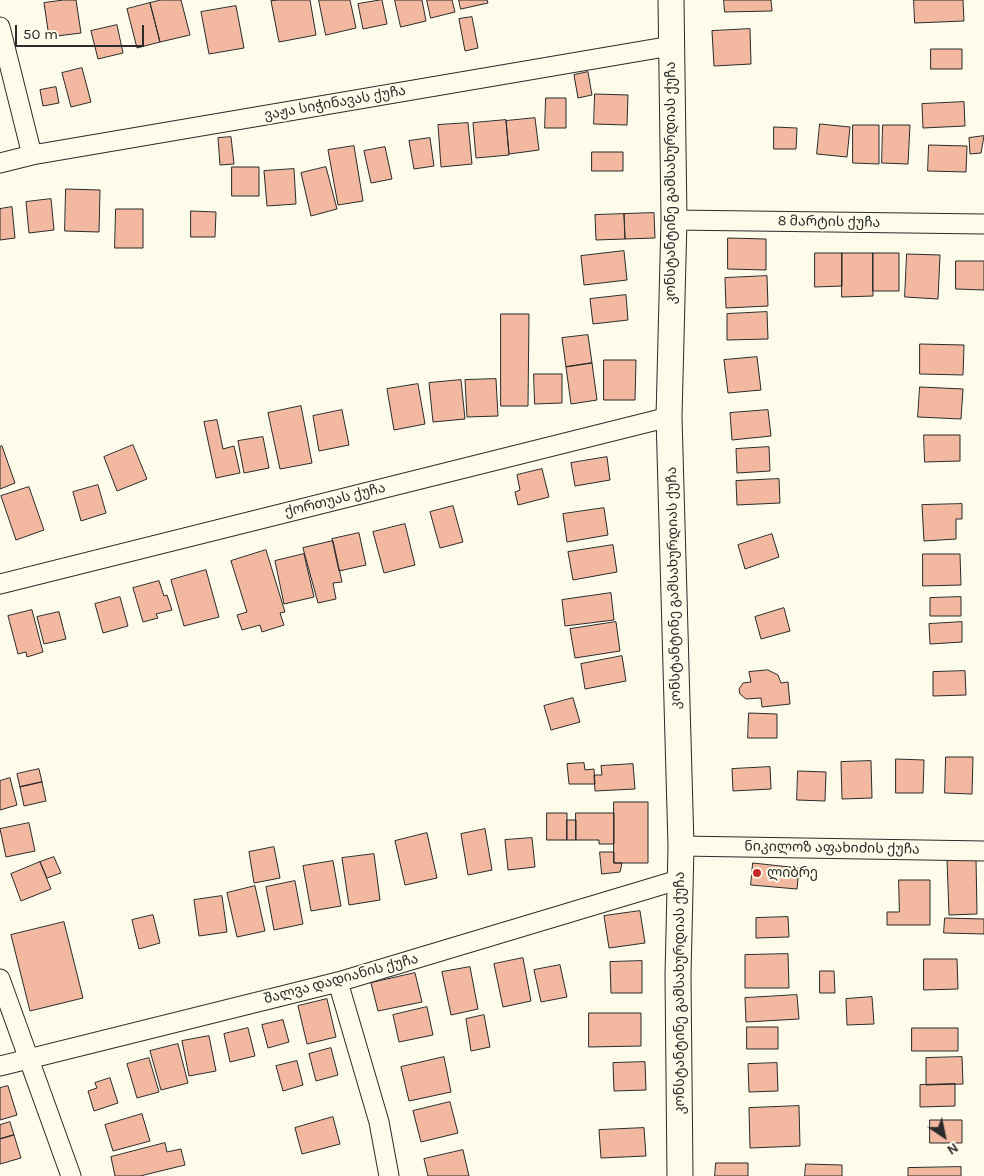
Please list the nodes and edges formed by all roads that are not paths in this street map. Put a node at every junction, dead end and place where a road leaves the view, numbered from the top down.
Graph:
1 (671, 0) edge
2 (0, 27) edge
3 (671, 46) junction
4 (32, 155) junction
5 (0, 163) edge
6 (674, 220) junction
7 (984, 224) edge
8 (669, 417) junction
9 (0, 584) edge
10 (680, 846) junction
11 (984, 851) edge
12 (678, 880) junction
13 (0, 979) edge
14 (338, 982) junction
15 (27, 1058) junction
16 (0, 1066) edge
17 (71, 1176) edge
18 (389, 1176) edge
19 (680, 1176) edge

1 - 3 main road, კონსტანტინე გამსახურდიას ქუჩა
2 - 4 street
3 - 4 street, ვაჟა სიჭინავას ქუჩა
3 - 6 main road, კონსტანტინე გამსახურდიას ქუჩა
4 - 5 street, ვაჟა სიჭინავას ქუჩა
6 - 7 street, 8 მარტის ქუჩა
6 - 8 main road, კონსტანტინე გამსახურდიას ქუჩა
8 - 9 street, ქორთუას ქუჩა
8 - 10 main road, კონსტანტინე გამსახურდიას ქუჩა
10 - 11 street, ნიკილოზ აფახიძის ქუჩა
10 - 12 main road, კონსტანტინე გამსახურდიას ქუჩა
12 - 14 street, შალვა დადიანის ქუჩა
12 - 19 main road, კონსტანტინე გამსახურდიას ქუჩა
13 - 15 street
14 - 15 street, შალვა დადიანის ქუჩა
14 - 18 street
15 - 16 street, შალვა დადიანის ქუჩა
15 - 17 street

